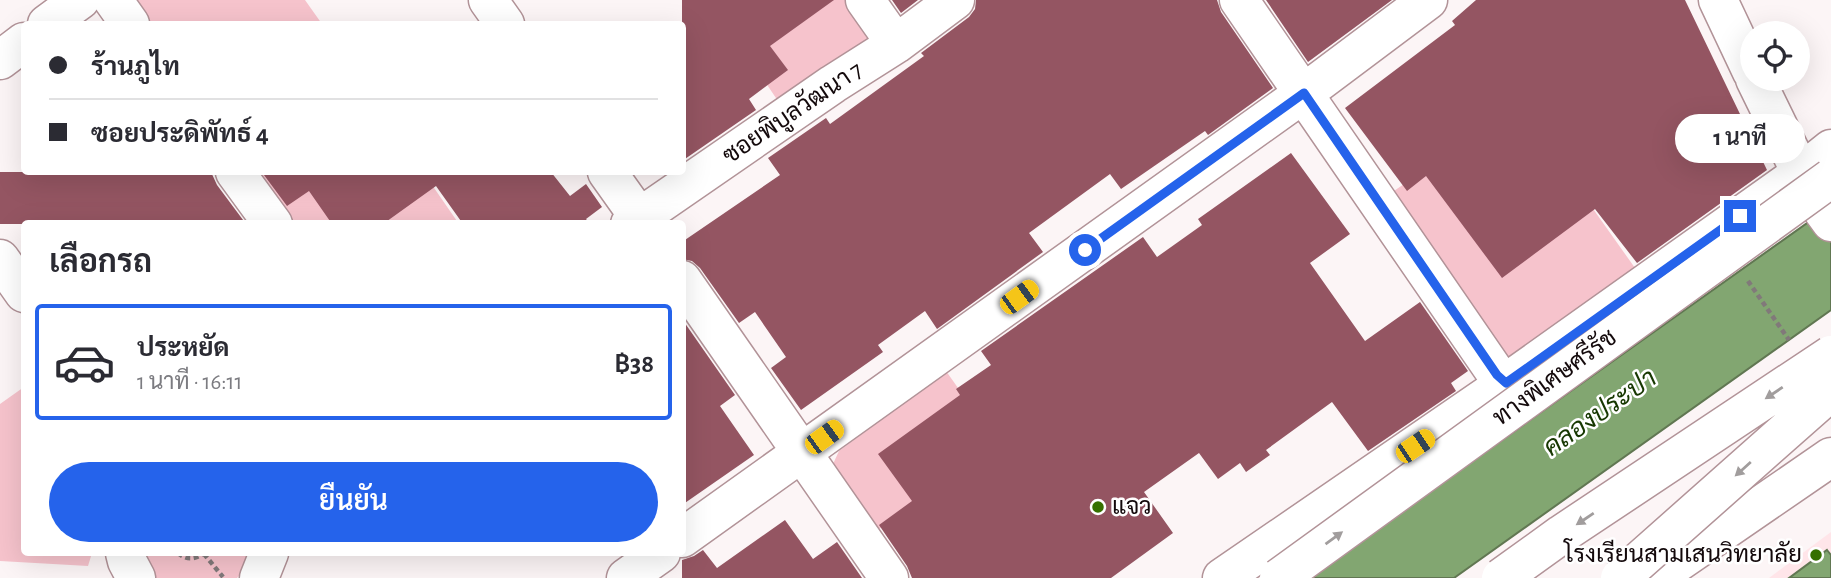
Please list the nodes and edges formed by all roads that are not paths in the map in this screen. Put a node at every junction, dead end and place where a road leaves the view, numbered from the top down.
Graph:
1 (80, 0) edge
2 (113, 0) edge
3 (488, 0) edge
4 (865, 0) edge
5 (955, 0) edge
6 (1239, 0) edge
7 (1428, 0) edge
8 (1718, 0) edge
9 (51, 21) edge
10 (128, 21) edge
11 (503, 21) edge
12 (21, 44) edge
13 (896, 44) junction
14 (1740, 47) edge
15 (0, 60) edge
16 (1762, 91) edge
17 (1304, 93) junction
18 (1831, 149) edge
19 (237, 175) edge
20 (609, 175) edge
21 (1821, 196) edge
22 (270, 220) edge
23 (637, 220) edge
24 (641, 220) edge
25 (0, 259) edge
26 (686, 286) edge
27 (21, 289) edge
28 (1831, 355) edge
29 (1506, 383) junction
30 (1831, 391) edge
31 (803, 452) junction
32 (1831, 457) edge
33 (686, 535) edge
34 (126, 556) edge
35 (268, 556) edge
36 (657, 556) edge
37 (136, 578) edge
38 (259, 578) edge
39 (626, 578) edge
40 (889, 578) edge
41 (1222, 578) edge
42 (1279, 578) edge
43 (1501, 578) edge
44 (1620, 578) edge
45 (1655, 578) edge

1 - 9 main road
2 - 10 main road
3 - 11 main road
4 - 13 main road
5 - 13 main road, ซอยพิบูลวัฒนา 7
6 - 17 main road
7 - 17 main road
8 - 14 main road
12 - 15 main road
13 - 24 main road, ซอยพิบูลวัฒนา 7
16 - 21 main road
17 - 29 main road
17 - 31 main road
18 - 21 main road
19 - 22 main road
20 - 23 main road
21 - 29 main road
42 -> 21 main road, ทางพิเศษศรีรัช, bridge
25 - 27 main road
26 - 31 main road
28 -> 43 main road, bridge
29 - 41 main road
30 -> 44 main road, bridge
31 - 33 main road
31 - 40 main road
32 - 45 main road
34 - 37 main road
35 - 38 main road
36 - 39 main road

